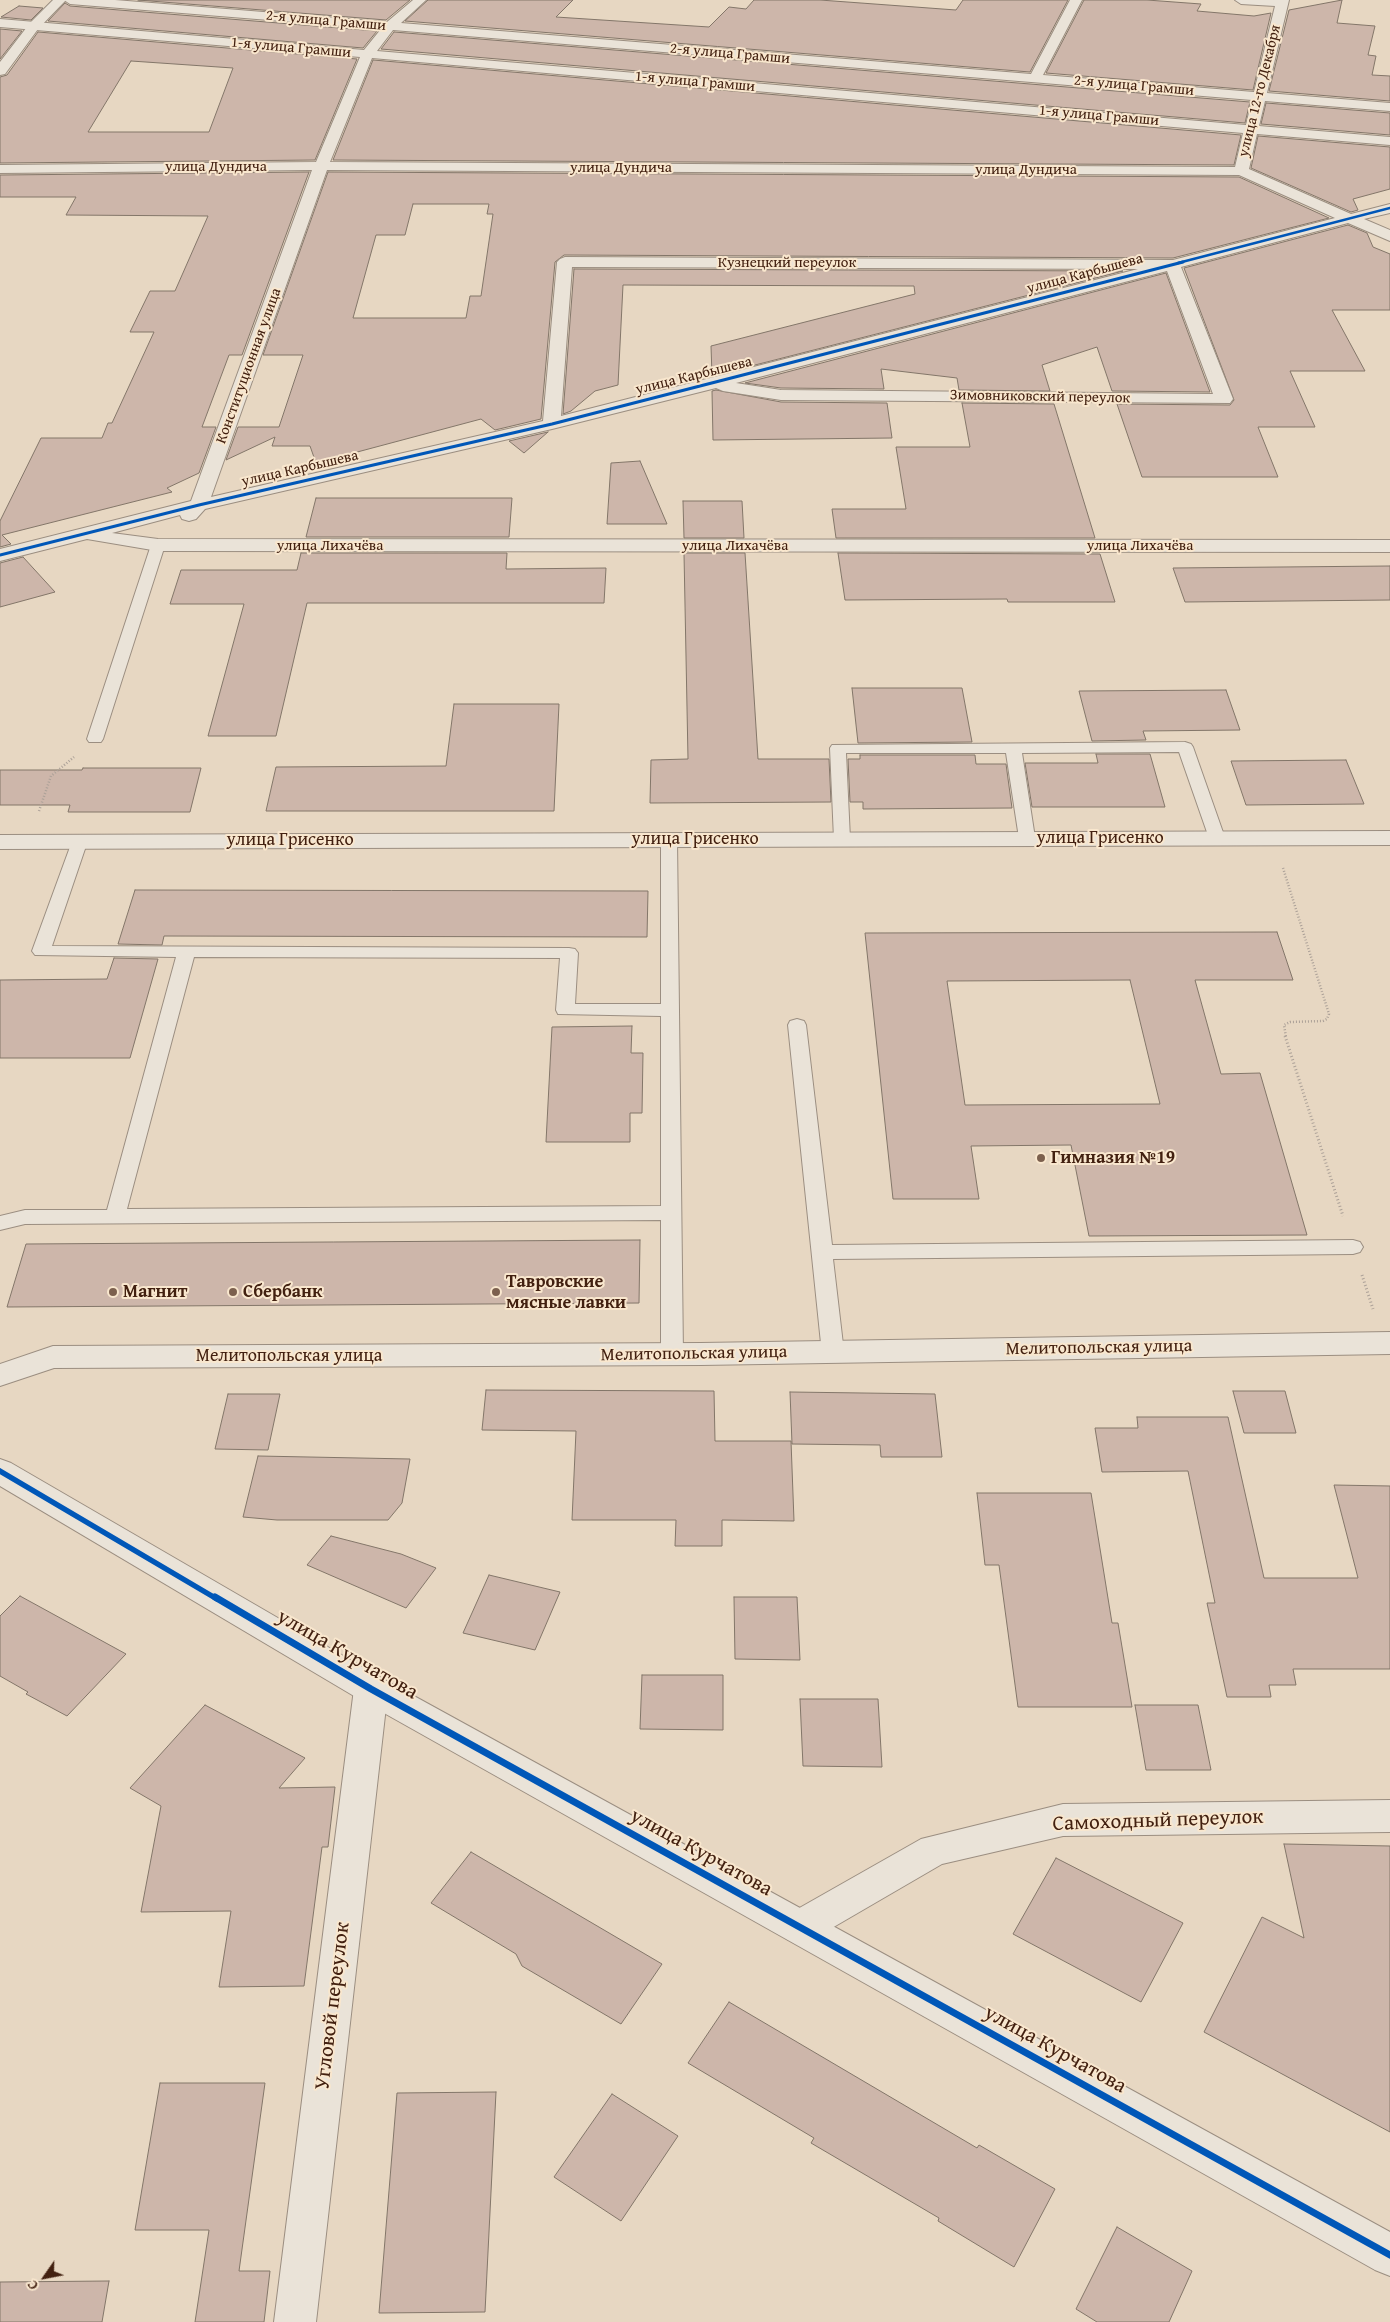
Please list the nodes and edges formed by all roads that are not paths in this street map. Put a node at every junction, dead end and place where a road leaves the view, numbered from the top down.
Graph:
1 (60, 0) edge
2 (70, 0) edge
3 (420, 0) edge
4 (1076, 0) edge
5 (1241, 0) edge
6 (1282, 2) edge
7 (0, 24) edge
8 (34, 26) junction
9 (390, 26) junction
10 (367, 55) junction
11 (0, 70) edge
12 (1035, 78) junction
13 (1259, 97) junction
14 (1390, 107) edge
15 (1251, 129) junction
16 (1390, 141) edge
17 (321, 166) junction
18 (0, 169) edge
19 (1241, 171) junction
20 (1390, 208) edge
21 (1350, 218) junction
22 (1390, 236) edge
23 (1172, 264) junction
24 (712, 384) junction
25 (552, 424) junction
26 (199, 505) junction
27 (170, 534) junction
28 (81, 535) junction
29 (1390, 546) edge
30 (0, 555) edge
31 (95, 739) road end
32 (1013, 748) junction
33 (1027, 838) junction
34 (1217, 838) junction
35 (1390, 838) edge
36 (669, 839) junction
37 (842, 839) junction
38 (80, 840) junction
39 (0, 842) edge
40 (186, 952) junction
41 (670, 1010) junction
42 (797, 1026) dead end
43 (672, 1214) junction
44 (115, 1217) junction
45 (0, 1223) edge
46 (1353, 1248) road end
47 (822, 1252) junction
48 (1387, 1343) edge
49 (833, 1353) junction
50 (672, 1355) junction
51 (0, 1375) edge
52 (0, 1471) edge
53 (371, 1689) junction
54 (1390, 1816) edge
55 (800, 1927) junction
56 (1390, 2255) edge
57 (295, 2322) edge

1 - 8 street
2 - 9 street, 2-я улица Грамши
3 - 9 street, Конституционная улица
4 - 12 street
5 - 6 street
6 - 13 street, улица 12-го Декабря
7 - 8 street, 1-я улица Грамши
8 - 10 street, 1-я улица Грамши
8 - 11 street
9 - 10 street, Конституционная улица
9 - 12 street, 2-я улица Грамши
10 - 15 street, 1-я улица Грамши
10 - 17 street, Конституционная улица
12 - 13 street, 2-я улица Грамши
13 - 14 street, 2-я улица Грамши
13 - 15 street, улица 12-го Декабря
15 - 16 street, 1-я улица Грамши
15 - 19 street, улица 12-го Декабря
17 - 18 street, улица Дундича
17 - 19 street, улица Дундича
17 - 26 street, Конституционная улица
19 - 21 street, улица 12-го Декабря
20 - 21 street, улица Карбышева
21 - 22 street, улица 12-го Декабря
21 - 23 street, улица Карбышева
23 - 24 street, улица Карбышева
23 - 24 street, Зимовниковский переулок
23 - 25 street, Кузнецкий переулок
24 - 25 street, улица Карбышева
25 - 26 street, улица Карбышева
26 - 27 street, Конституционная улица
26 - 28 street, улица Карбышева
27 - 28 street, улица Лихачёва
27 - 29 street, улица Лихачёва
27 - 31 lane, Конституционная улица
28 - 30 street, улица Карбышева
32 - 33 lane
32 - 34 lane
32 - 37 lane
33 - 34 street, улица Грисенко
33 - 37 street, улица Грисенко
34 - 35 street, улица Грисенко
36 - 37 street, улица Грисенко
36 - 38 street, улица Грисенко
36 - 41 lane
38 - 39 street, улица Грисенко
38 - 40 lane
40 - 41 lane
40 - 44 lane
41 - 43 lane
42 - 47 lane
43 - 44 lane
43 - 50 lane
44 - 45 lane
46 - 47 lane
47 - 49 lane
48 - 49 street, Мелитопольская улица
49 - 50 street, Мелитопольская улица
50 - 51 street, Мелитопольская улица
52 - 53 street, улица Курчатова
53 - 55 street, улица Курчатова
53 - 57 street, Угловой переулок
54 - 55 street, Самоходный переулок
55 - 56 street, улица Курчатова

